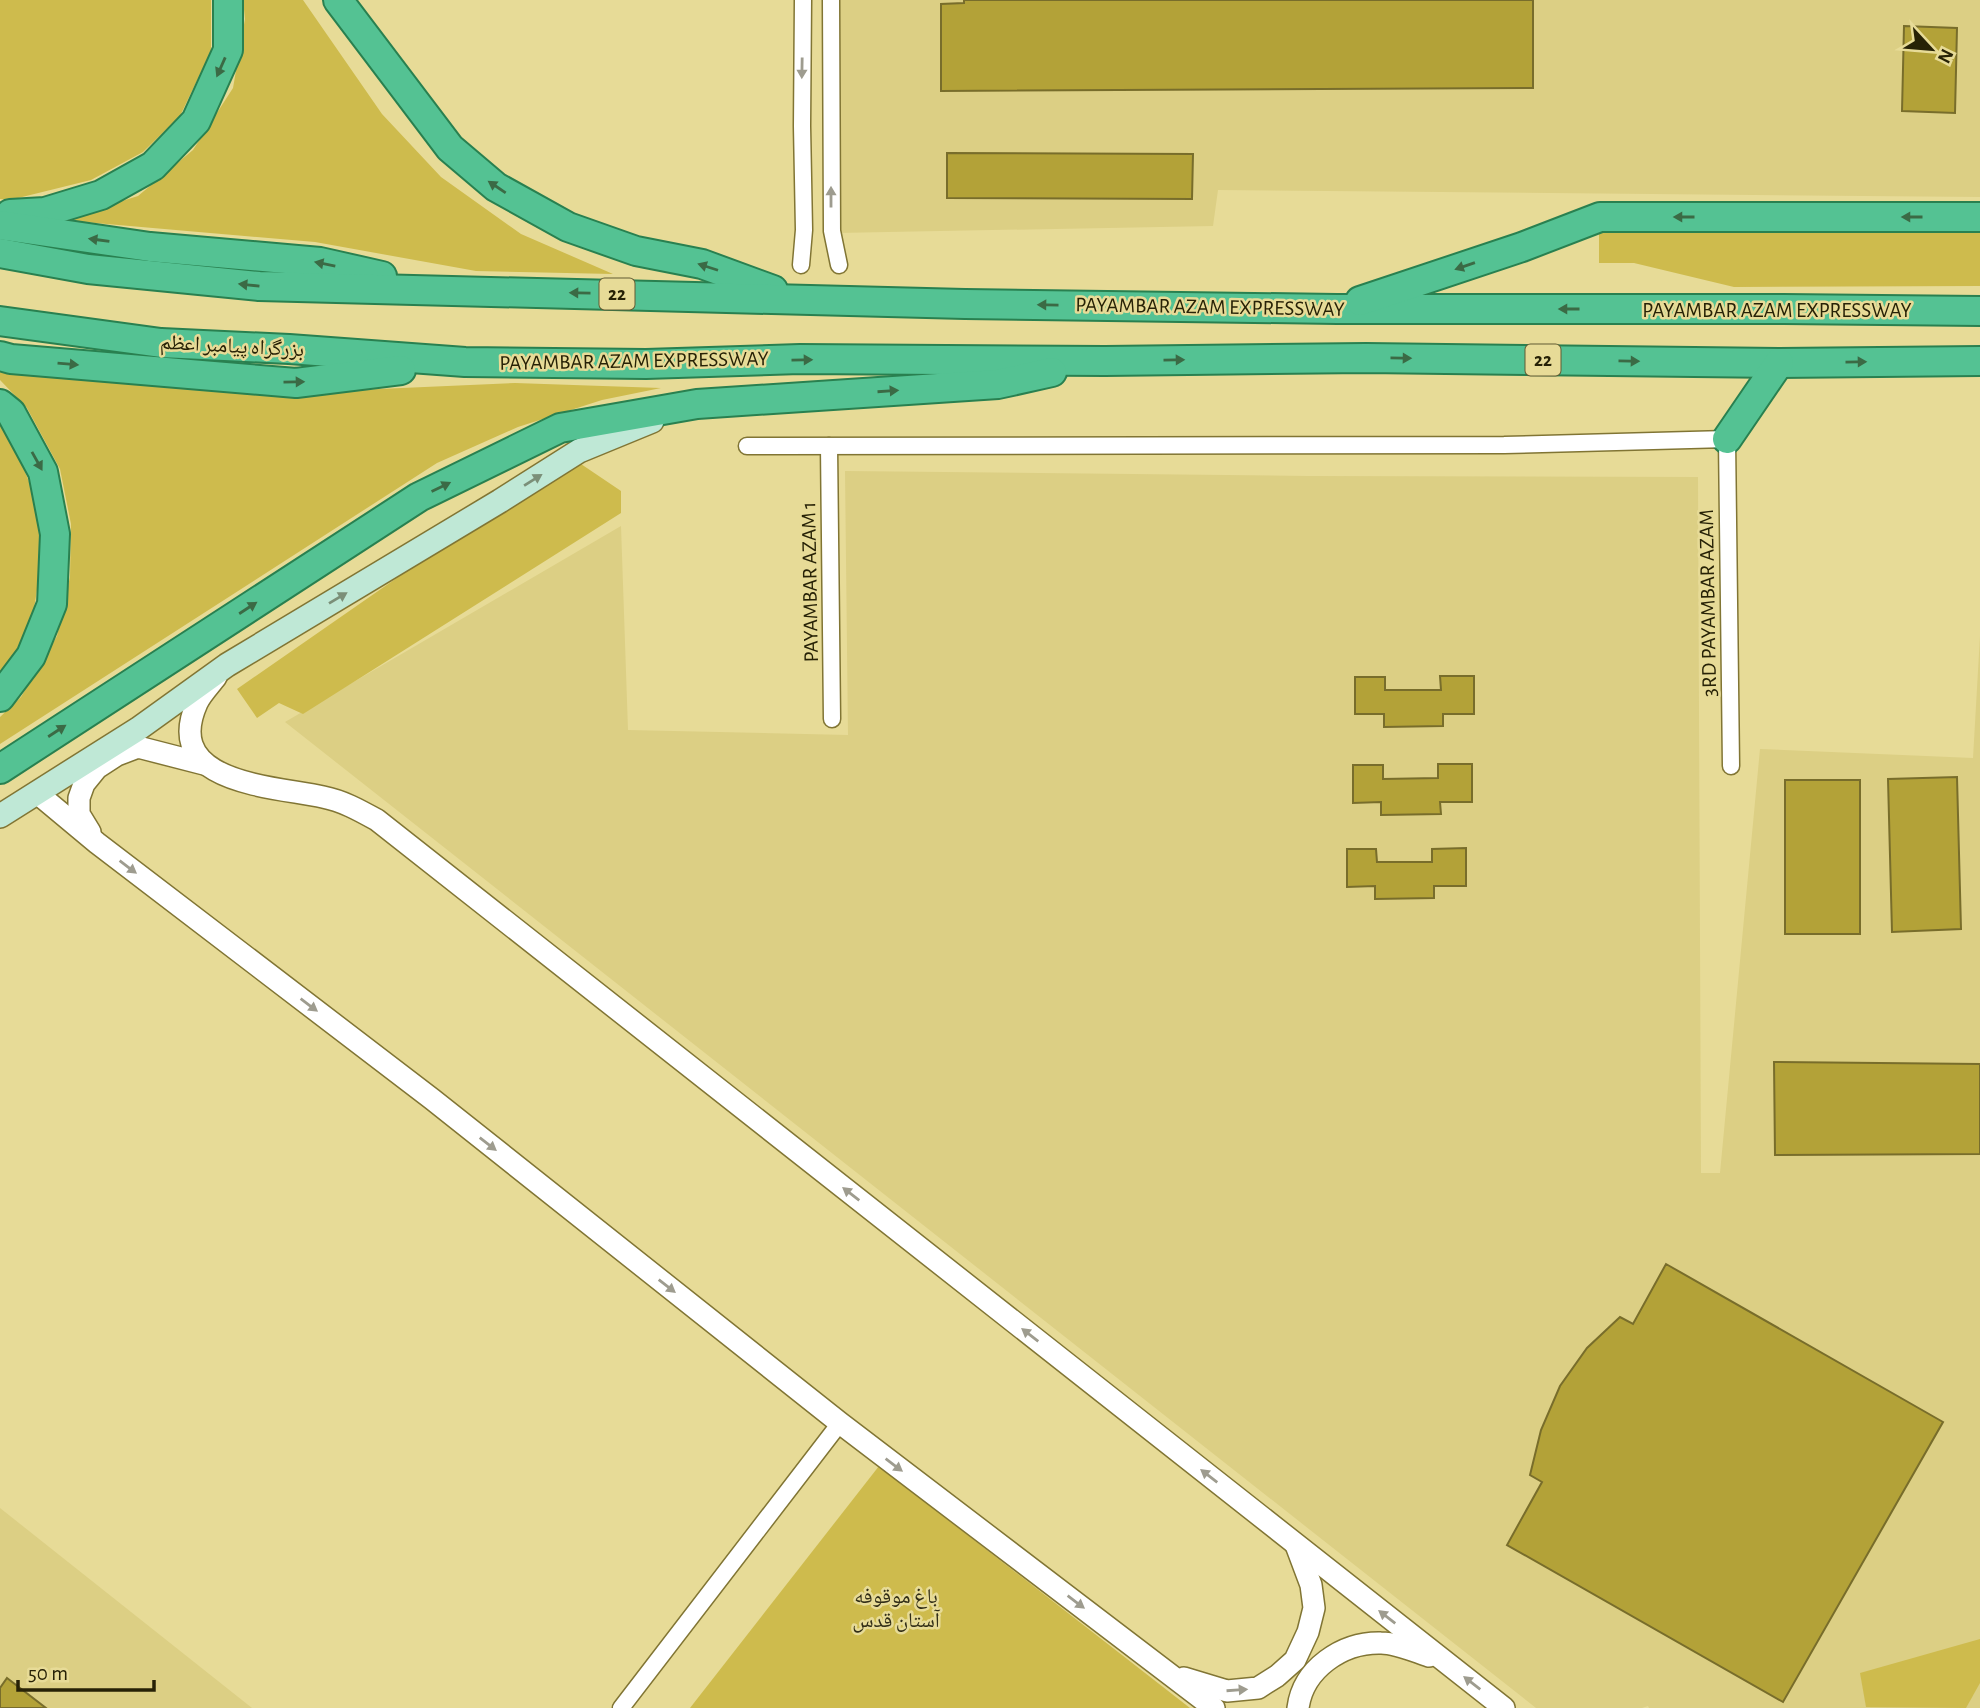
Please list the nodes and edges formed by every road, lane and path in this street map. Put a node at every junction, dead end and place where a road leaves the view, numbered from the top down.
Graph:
1 (228, 0) edge
2 (803, 0) edge
3 (831, 0) edge
4 (344, 4) edge
5 (802, 126) junction
6 (834, 126) junction
7 (0, 215) edge
8 (1980, 217) edge
9 (0, 225) edge
10 (0, 253) edge
11 (801, 265) dead end
12 (839, 265) dead end
13 (439, 290) junction
14 (795, 299) junction
15 (1337, 309) junction
16 (1980, 311) edge
17 (0, 321) edge
18 (0, 356) edge
19 (1105, 361) junction
20 (1980, 361) edge
21 (465, 362) junction
22 (1766, 363) junction
23 (0, 404) edge
24 (697, 404) junction
25 (1719, 439) junction
26 (747, 446) dead end
27 (829, 446) junction
28 (227, 665) junction
29 (0, 697) edge
30 (832, 719) dead end
31 (204, 764) junction
32 (1731, 765) dead end
33 (0, 769) edge
34 (37, 793) junction
35 (0, 816) edge
36 (97, 843) junction
37 (840, 1423) junction
38 (1296, 1545) junction
39 (1441, 1659) junction
40 (1172, 1674) junction
41 (621, 1708) edge
42 (1214, 1708) edge
43 (1298, 1708) edge
44 (1504, 1708) edge

1 -> 7 highway
2 -> 5 street
3 - 6 street
14 -> 4 highway
5 - 6 street
5 - 11 street
12 -> 6 street
8 -> 15 highway
13 -> 9 highway
13 -> 10 highway
14 -> 13 highway, PAYAMBAR AZAM EXPRESSWAY / 22
15 -> 14 highway, PAYAMBAR AZAM EXPRESSWAY / 22
16 -> 15 highway, PAYAMBAR AZAM EXPRESSWAY / 22
17 - 21 highway, بزرگراه پیامبر اعظم
18 -> 21 highway
21 -> 19 highway, PAYAMBAR AZAM EXPRESSWAY
19 -> 22 highway, PAYAMBAR AZAM EXPRESSWAY / 22
24 -> 19 highway
22 -> 20 highway, PAYAMBAR AZAM EXPRESSWAY / 22
22 - 25 highway
23 -> 29 highway
28 -> 24 main road
33 -> 24 highway
25 - 27 street
25 - 32 street, 3RD PAYAMBAR AZAM
26 - 27 street
27 - 30 street, PAYAMBAR AZAM 1
28 - 31 street
28 - 34 main road
31 - 36 street
38 -> 31 street
34 - 35 main road
34 - 36 street
36 -> 37 street
37 -> 40 street
37 - 41 street
39 -> 38 street
40 -> 38 street
39 - 43 street
44 -> 39 street
40 - 42 street

